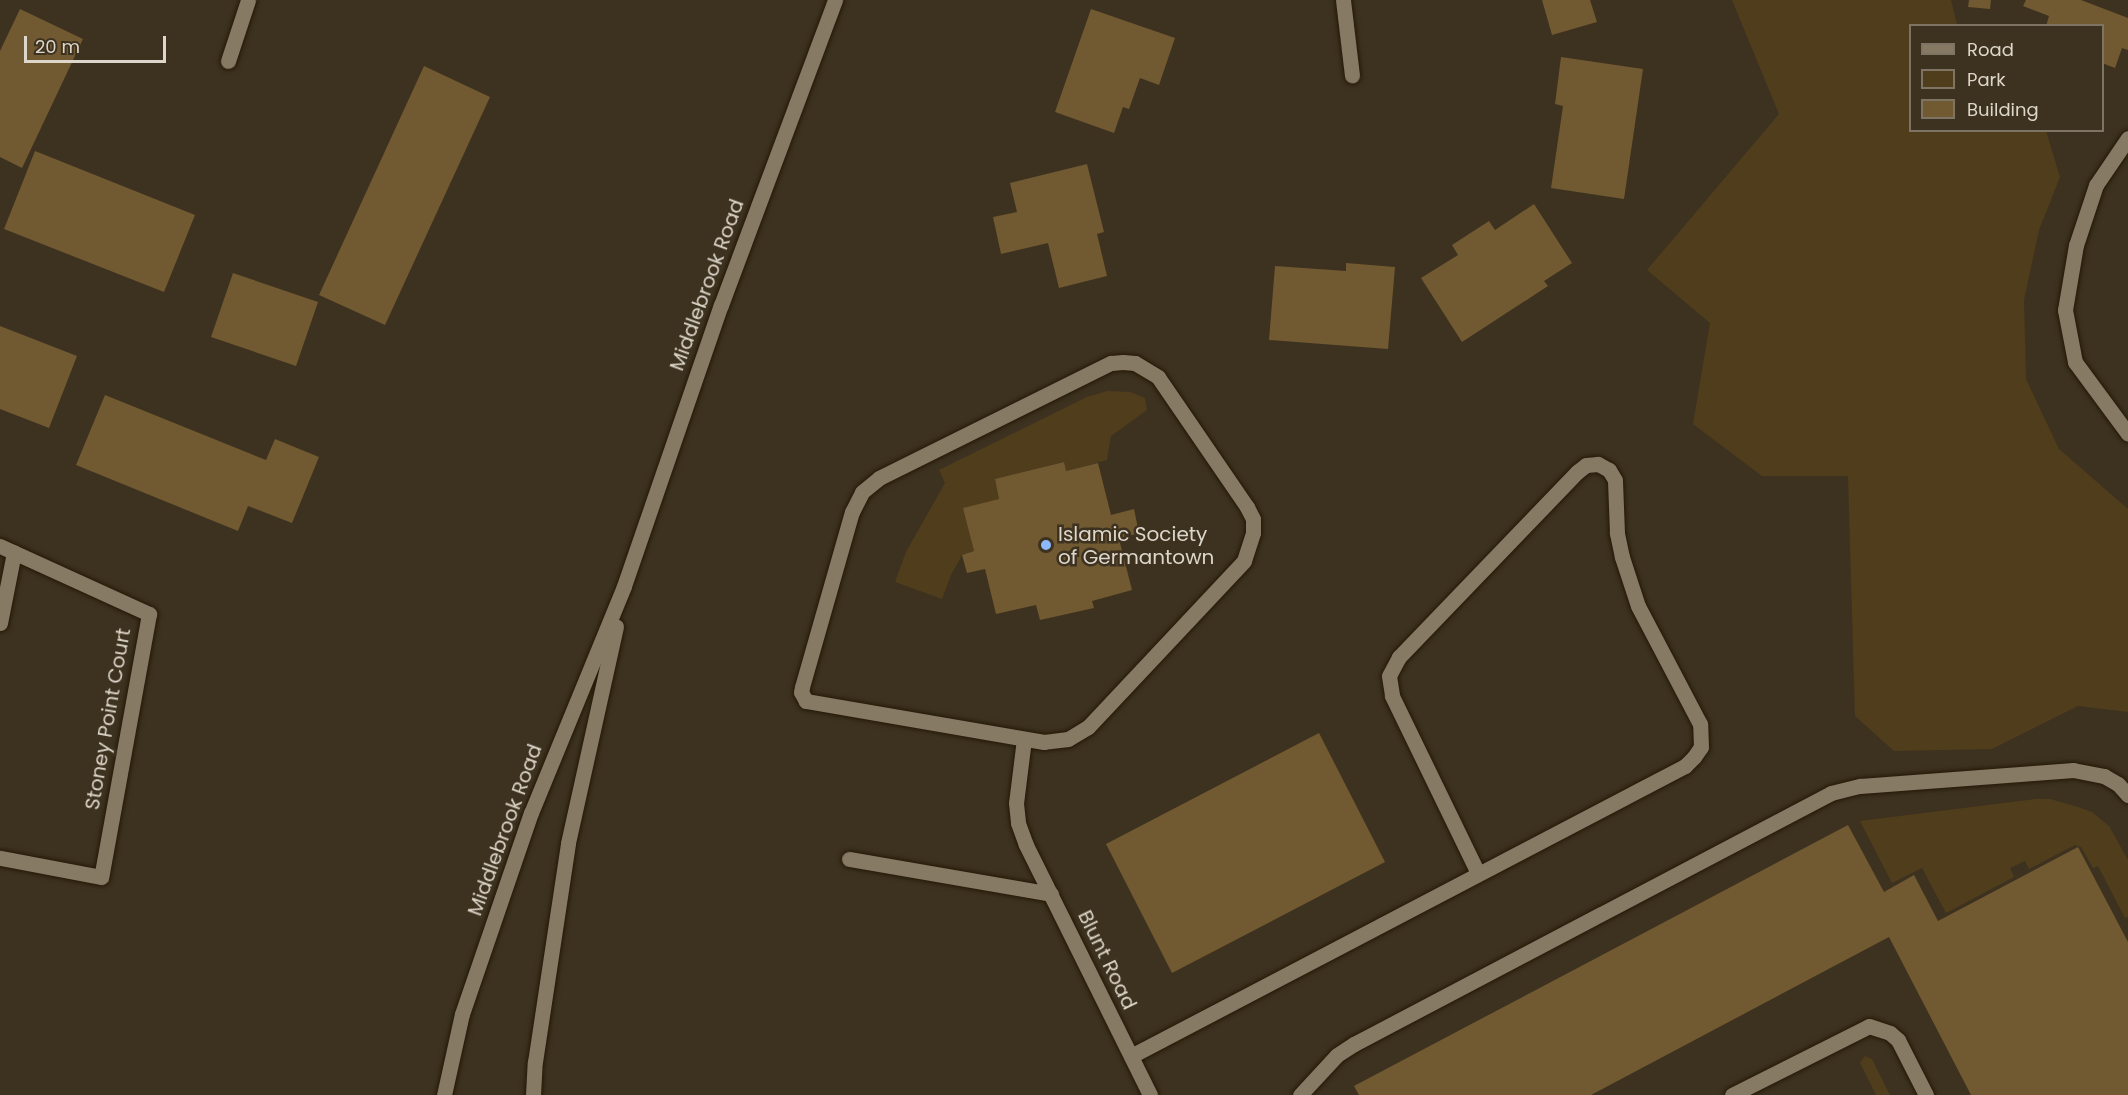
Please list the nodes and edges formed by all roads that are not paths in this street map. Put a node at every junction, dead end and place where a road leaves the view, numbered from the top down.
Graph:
1 (248, 0) edge
2 (836, 0) edge
3 (1343, 0) edge
4 (228, 61) dead end
5 (1352, 75) dead end
6 (2128, 138) edge
7 (2128, 434) edge
8 (7, 549) edge
9 (624, 586) junction
10 (0, 623) edge
11 (1024, 739) junction
12 (2128, 795) edge
13 (0, 858) edge
14 (849, 859) dead end
15 (1478, 873) junction
16 (1051, 894) junction
17 (1131, 1056) junction
18 (444, 1095) edge
19 (533, 1095) edge
20 (1150, 1095) edge
21 (1300, 1095) edge
22 (1732, 1095) edge
23 (1926, 1095) edge

1 - 4 street
2 - 9 street, Middlebrook Road
3 - 5 street
6 - 7 street
8 - 10 street, Stoney Point Court
8 - 13 street, Stoney Point Court
9 - 18 street, Middlebrook Road
9 - 19 street, Middlebrook Road
11 - 11 street
11 - 16 street, Blunt Road
12 - 21 street
14 - 16 street
15 - 15 street
15 - 17 street
16 - 17 street, Blunt Road
17 - 20 street, Blunt Road
22 - 23 street

